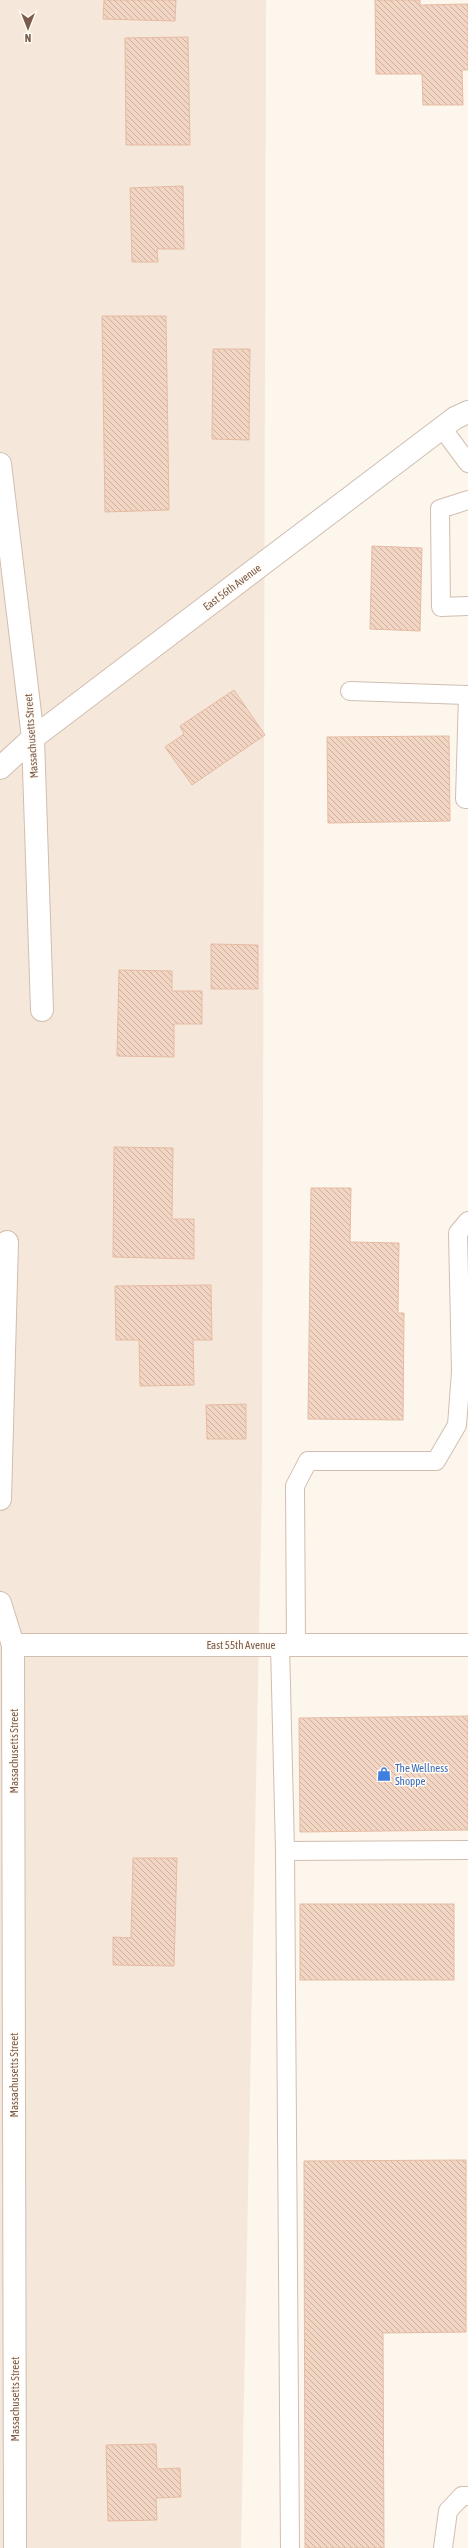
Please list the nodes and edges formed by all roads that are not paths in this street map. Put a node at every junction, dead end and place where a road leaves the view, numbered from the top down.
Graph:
1 (468, 412) edge
2 (442, 428) junction
3 (468, 463) edge
4 (0, 464) edge
5 (468, 500) edge
6 (468, 606) edge
7 (350, 692) dead end
8 (467, 695) edge
9 (33, 738) junction
10 (0, 768) edge
11 (468, 799) edge
12 (42, 1010) dead end
13 (468, 1221) edge
14 (7, 1242) dead end
15 (465, 1372) edge
16 (0, 1499) edge
17 (0, 1604) edge
18 (14, 1645) junction
19 (288, 1645) junction
20 (468, 1645) edge
21 (285, 1850) junction
22 (468, 1850) edge
23 (468, 2496) edge
24 (15, 2548) edge
25 (290, 2548) edge
26 (443, 2548) edge

1 - 2 street, East 56th Avenue
2 - 3 lane
2 - 9 street, East 56th Avenue
4 - 9 street, Massachusetts Street
5 - 6 lane
7 - 8 lane
8 - 11 lane
9 - 10 street, East 56th Avenue
9 - 12 street, Massachusetts Street
13 - 15 lane
14 - 16 street
15 - 19 lane
17 - 18 street, Massachusetts Street
18 - 19 street, East 55th Avenue
18 - 24 street, Massachusetts Street
19 - 20 street, East 55th Avenue
19 - 21 lane
21 - 22 lane
21 - 25 lane
23 - 26 lane

